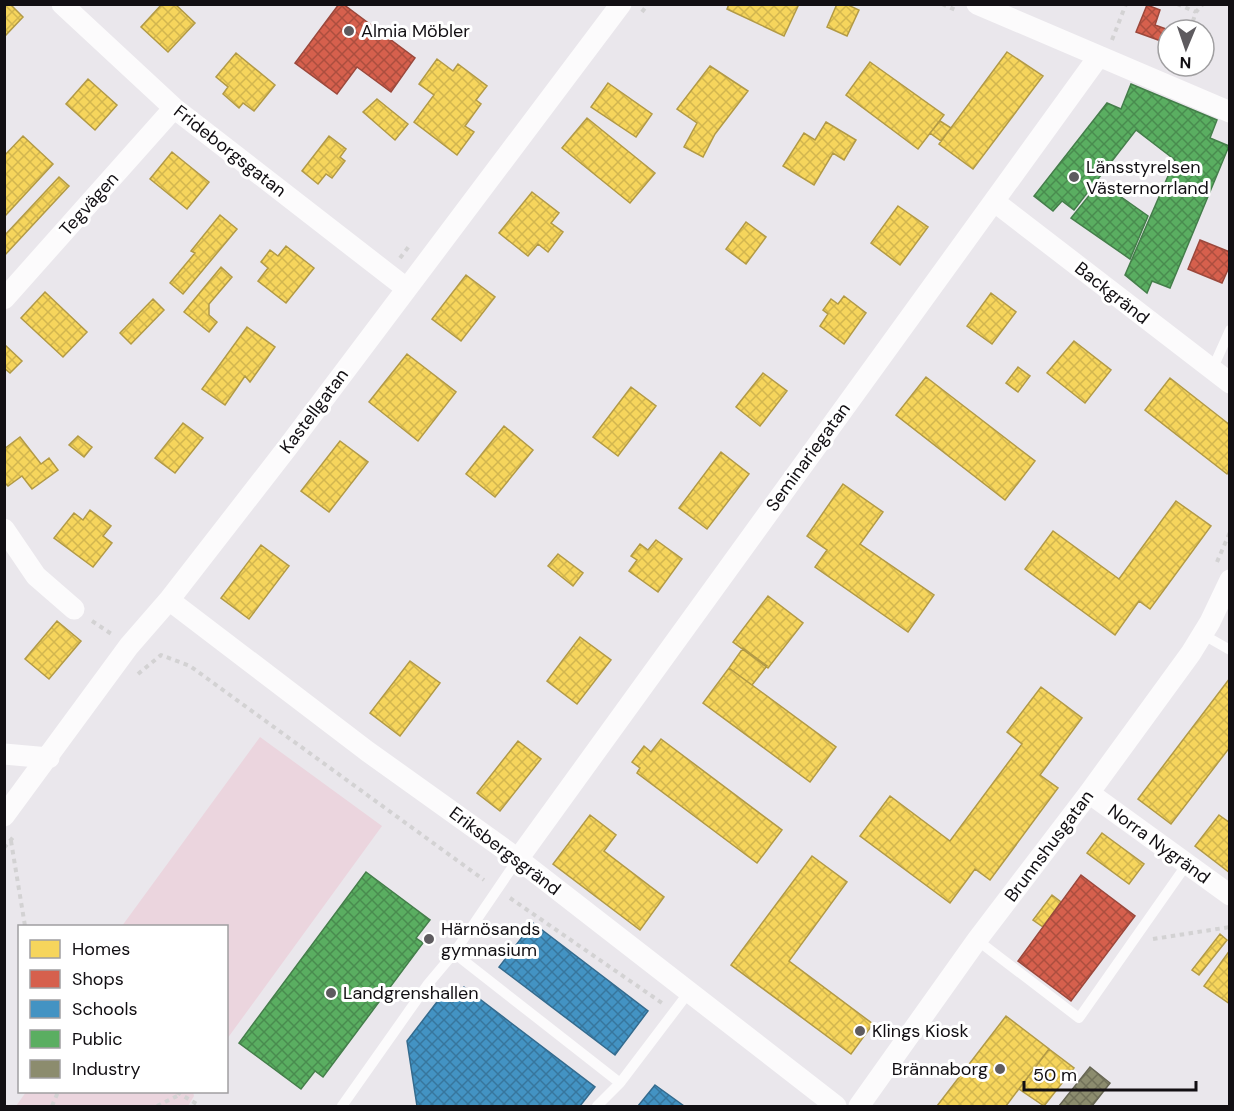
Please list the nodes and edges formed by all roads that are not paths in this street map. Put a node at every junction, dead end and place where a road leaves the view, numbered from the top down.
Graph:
1 (62, 4) edge
2 (621, 4) edge
3 (970, 9) edge
4 (1102, 57) junction
5 (174, 108) junction
6 (1230, 112) edge
7 (995, 202) junction
8 (406, 288) junction
9 (4, 299) edge
10 (1230, 330) edge
11 (1212, 370) junction
12 (1230, 384) edge
13 (4, 530) edge
14 (1223, 572) edge
15 (169, 600) junction
16 (74, 609) dead end
17 (1202, 634) junction
18 (1230, 650) edge
19 (4, 754) edge
20 (49, 758) junction
21 (1089, 793) junction
22 (4, 816) edge
23 (518, 859) junction
24 (1187, 864) junction
25 (1230, 895) edge
26 (977, 940) junction
27 (454, 953) junction
28 (690, 992) junction
29 (620, 1083) junction
30 (342, 1107) edge
31 (597, 1107) edge
32 (836, 1107) edge
33 (859, 1107) edge

1 - 5 street, Frideborgsgatan
2 - 8 street, Kastellgatan
3 - 4 street
4 - 6 street
4 - 7 street, Seminariegatan
5 - 8 street, Frideborgsgatan
5 - 9 street, Tegvägen
7 - 11 street, Backgränd
7 - 23 street, Seminariegatan
8 - 15 street, Kastellgatan
10 - 11 lane
11 - 12 street, Backgränd
13 - 16 street
14 - 17 street, Brunnshusgatan
15 - 20 street, Kastellgatan
15 - 23 street, Eriksbergsgränd
17 - 18 lane
17 - 21 street, Brunnshusgatan
19 - 20 street
20 - 22 street, Kastellgatan
21 - 24 street, Norra Nygränd
21 - 26 street, Brunnshusgatan
23 - 27 lane
23 - 28 street, Eriksbergsgränd
24 - 25 street, Norra Nygränd
24 - 26 lane
26 - 33 street, Brunnshusgatan
27 - 29 lane
27 - 30 lane
28 - 29 lane
28 - 32 street, Eriksbergsgränd
29 - 31 lane

